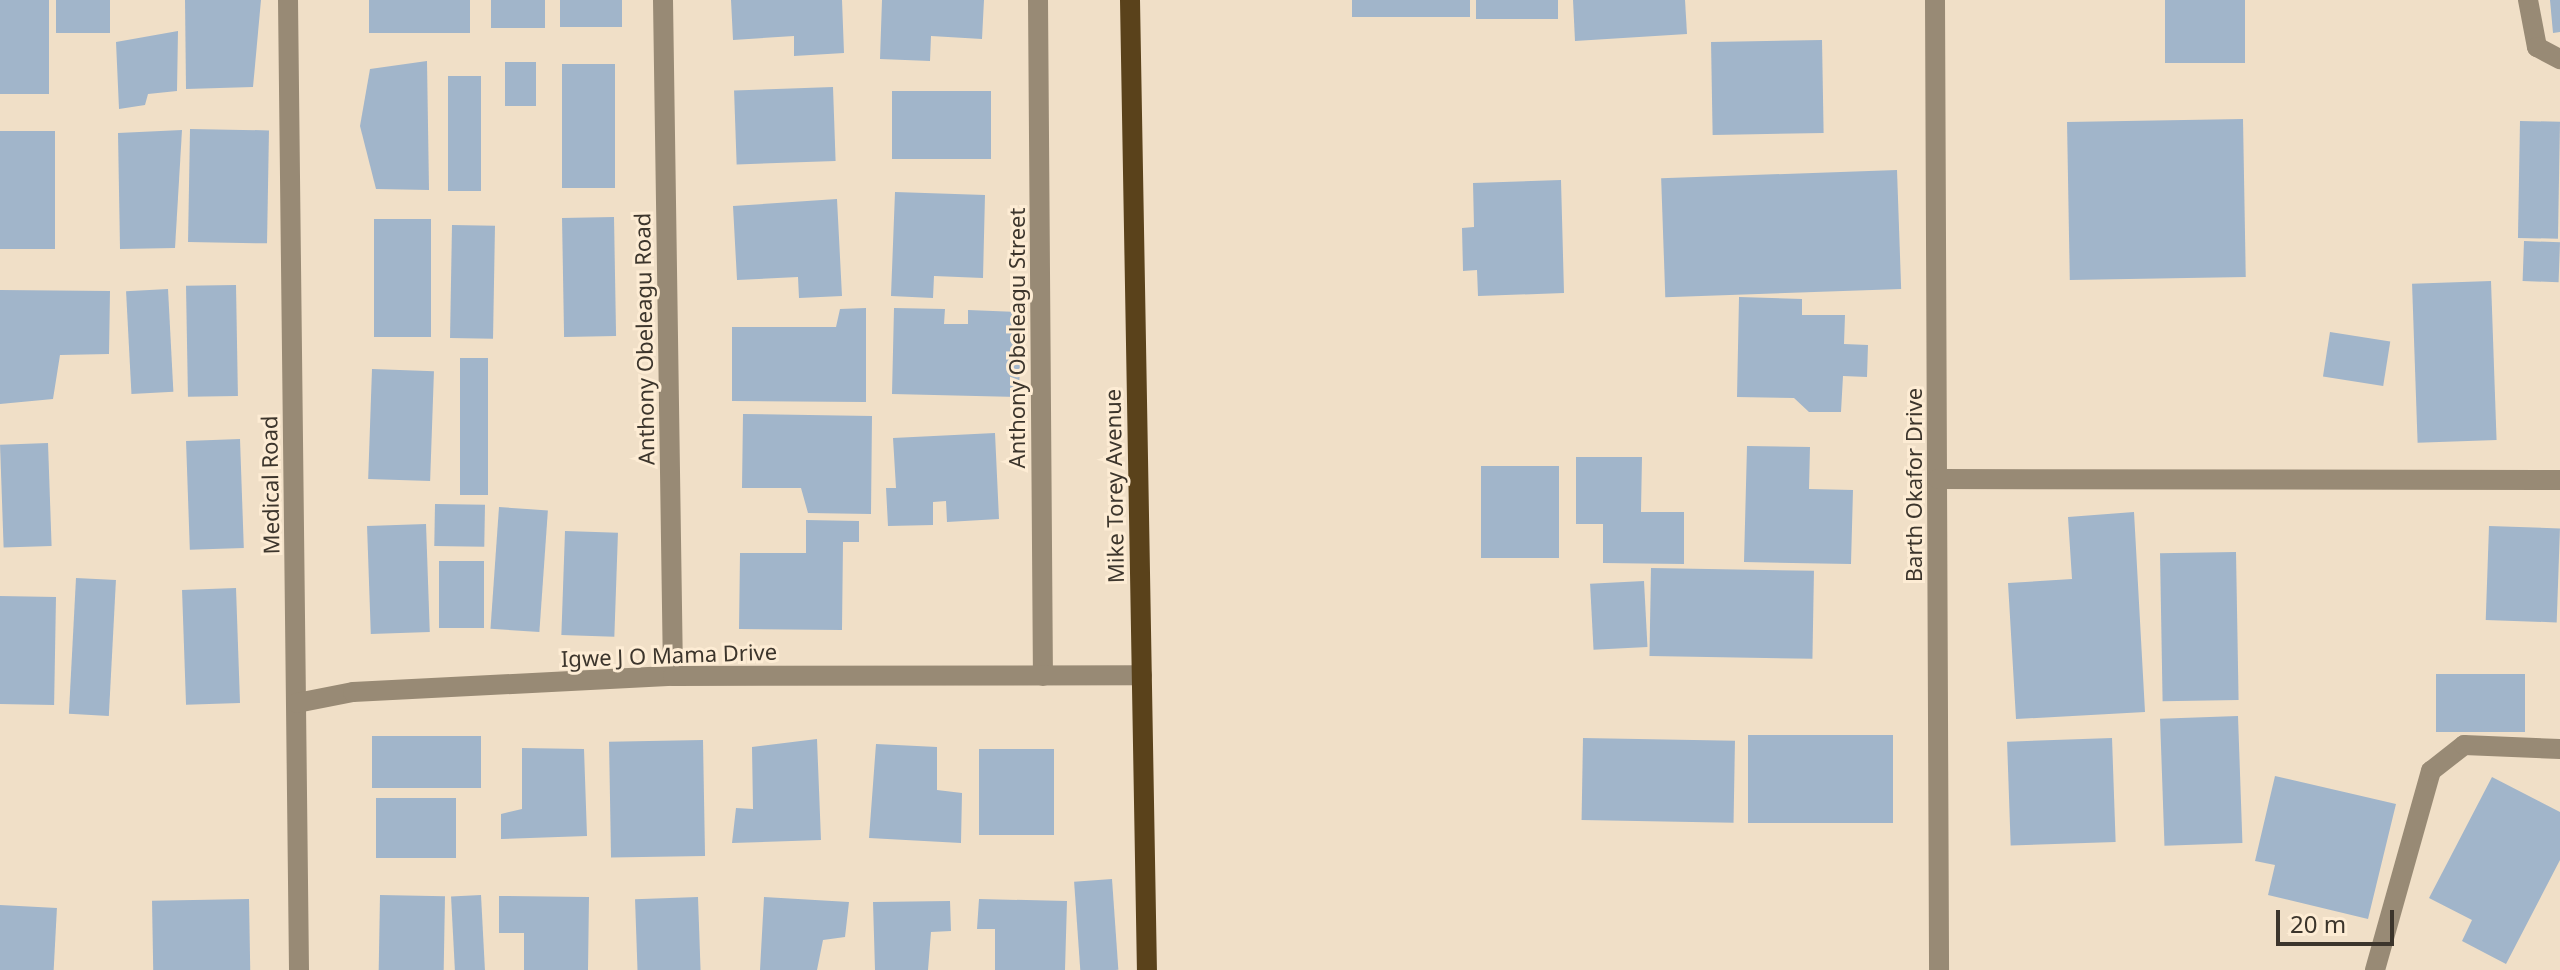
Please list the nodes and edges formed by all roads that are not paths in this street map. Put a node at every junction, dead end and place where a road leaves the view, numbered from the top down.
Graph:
1 (288, 0) edge
2 (663, 0) edge
3 (1038, 0) edge
4 (1130, 0) edge
5 (1935, 0) edge
6 (2528, 0) edge
7 (2560, 59) edge
8 (1938, 479) junction
9 (2560, 480) edge
10 (1142, 675) junction
11 (673, 676) junction
12 (1043, 676) junction
13 (297, 703) junction
14 (2560, 749) edge
15 (299, 970) edge
16 (1147, 970) edge
17 (1939, 970) edge
18 (2375, 970) edge

1 - 13 street, Medical Road
2 - 11 street, Anthony Obeleagu Road
3 - 12 street, Anthony Obeleagu Street
4 - 10 main road, Mike Torey Avenue
5 - 8 street, Barth Okafor Drive
6 - 7 street
8 - 9 street
8 - 17 street, Barth Okafor Drive
10 - 12 street, Igwe J O Mama Drive
10 - 16 main road, Mike Torey Avenue
11 - 12 street, Igwe J O Mama Drive
11 - 13 street, Igwe J O Mama Drive
13 - 15 street, Medical Road
14 - 18 street

